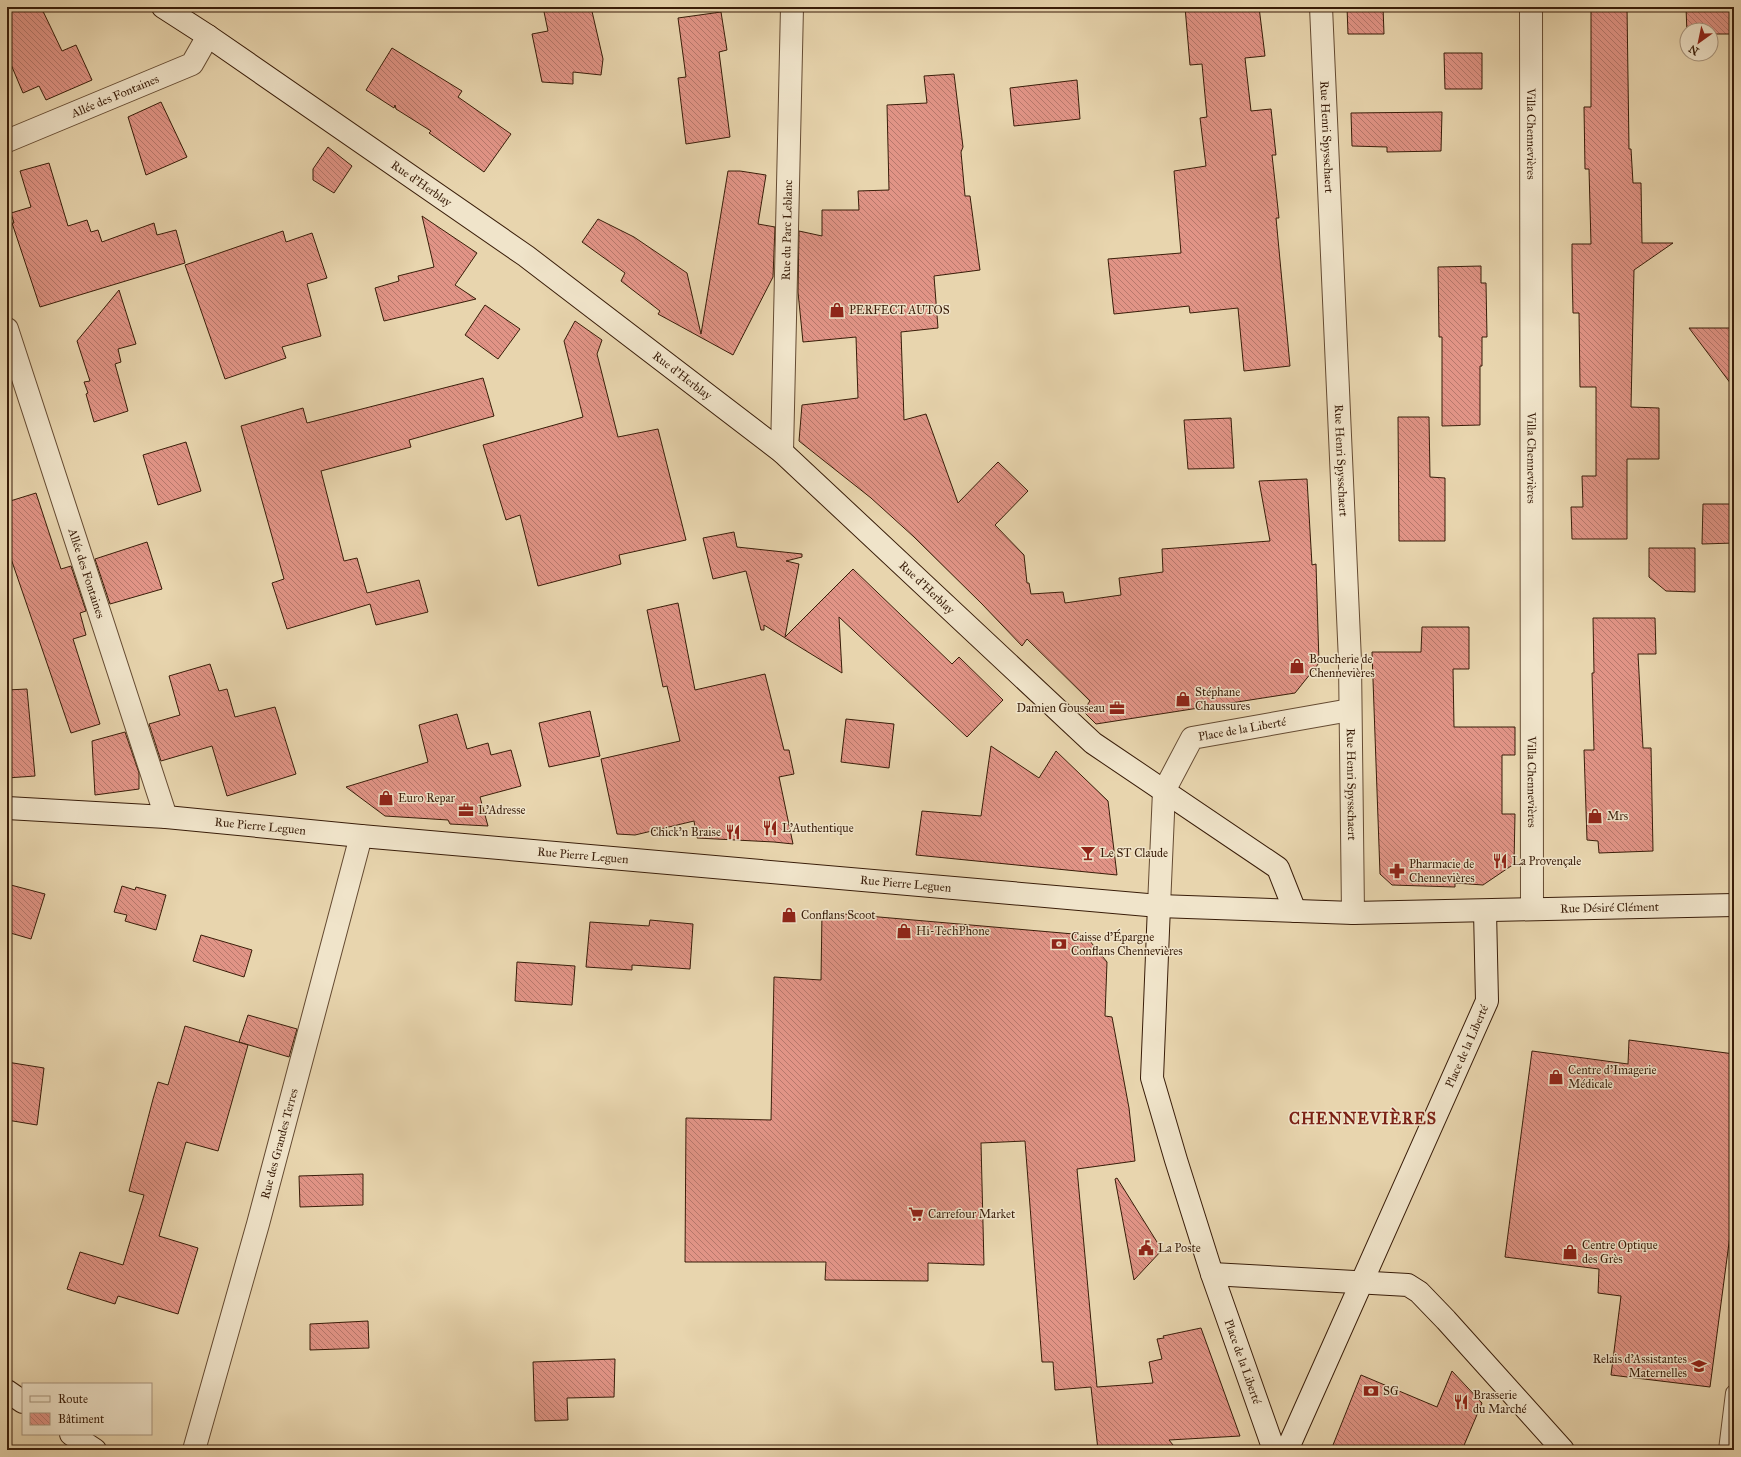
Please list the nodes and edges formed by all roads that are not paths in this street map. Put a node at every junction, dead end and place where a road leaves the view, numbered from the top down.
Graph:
1 (163, 7) edge
2 (792, 7) edge
3 (1321, 7) edge
4 (1531, 7) edge
5 (208, 36) junction
6 (7, 141) edge
7 (7, 329) edge
8 (782, 452) junction
9 (1350, 710) junction
10 (1164, 791) junction
11 (7, 808) edge
12 (166, 817) junction
13 (361, 836) junction
14 (1734, 905) edge
15 (1159, 906) junction
16 (1532, 909) junction
17 (1295, 911) junction
18 (1485, 911) junction
19 (1353, 913) junction
20 (1212, 1274) junction
21 (1363, 1283) junction
22 (7, 1391) edge
23 (1734, 1393) edge
24 (22, 1401) edge
25 (72, 1435) edge
26 (95, 1450) edge
27 (194, 1450) edge
28 (1274, 1450) edge
29 (1287, 1450) edge
30 (1563, 1450) edge
31 (1726, 1450) edge

1 - 5 main road, Rue d'Herblay
2 - 8 main road, Rue du Parc Leblanc
3 - 9 main road, Rue Henri Spysschaert
4 - 16 main road, Villa Chennevières
5 - 6 main road, Allée des Fontaines
5 - 8 main road, Rue d'Herblay
7 - 12 main road, Allée des Fontaines
8 - 10 main road, Rue d'Herblay
9 - 10 main road, Place de la Liberté
9 - 19 main road, Rue Henri Spysschaert
10 - 15 main road, Place de la Liberté
10 - 17 main road
11 - 12 main road, Rue Pierre Leguen
12 - 13 main road, Rue Pierre Leguen
13 - 15 main road, Rue Pierre Leguen
13 - 27 main road, Rue des Grandes Terres
14 - 16 main road, Rue Désiré Clément
15 - 17 main road
15 - 20 main road, Place de la Liberté
16 - 18 main road, Rue Désiré Clément
17 - 19 main road
18 - 19 main road
18 - 21 main road, Place de la Liberté
20 - 21 main road
20 - 28 main road, Place de la Liberté
21 - 29 main road, Place de la Liberté
21 - 30 main road
22 - 24 main road
23 - 31 lane
25 - 26 main road

